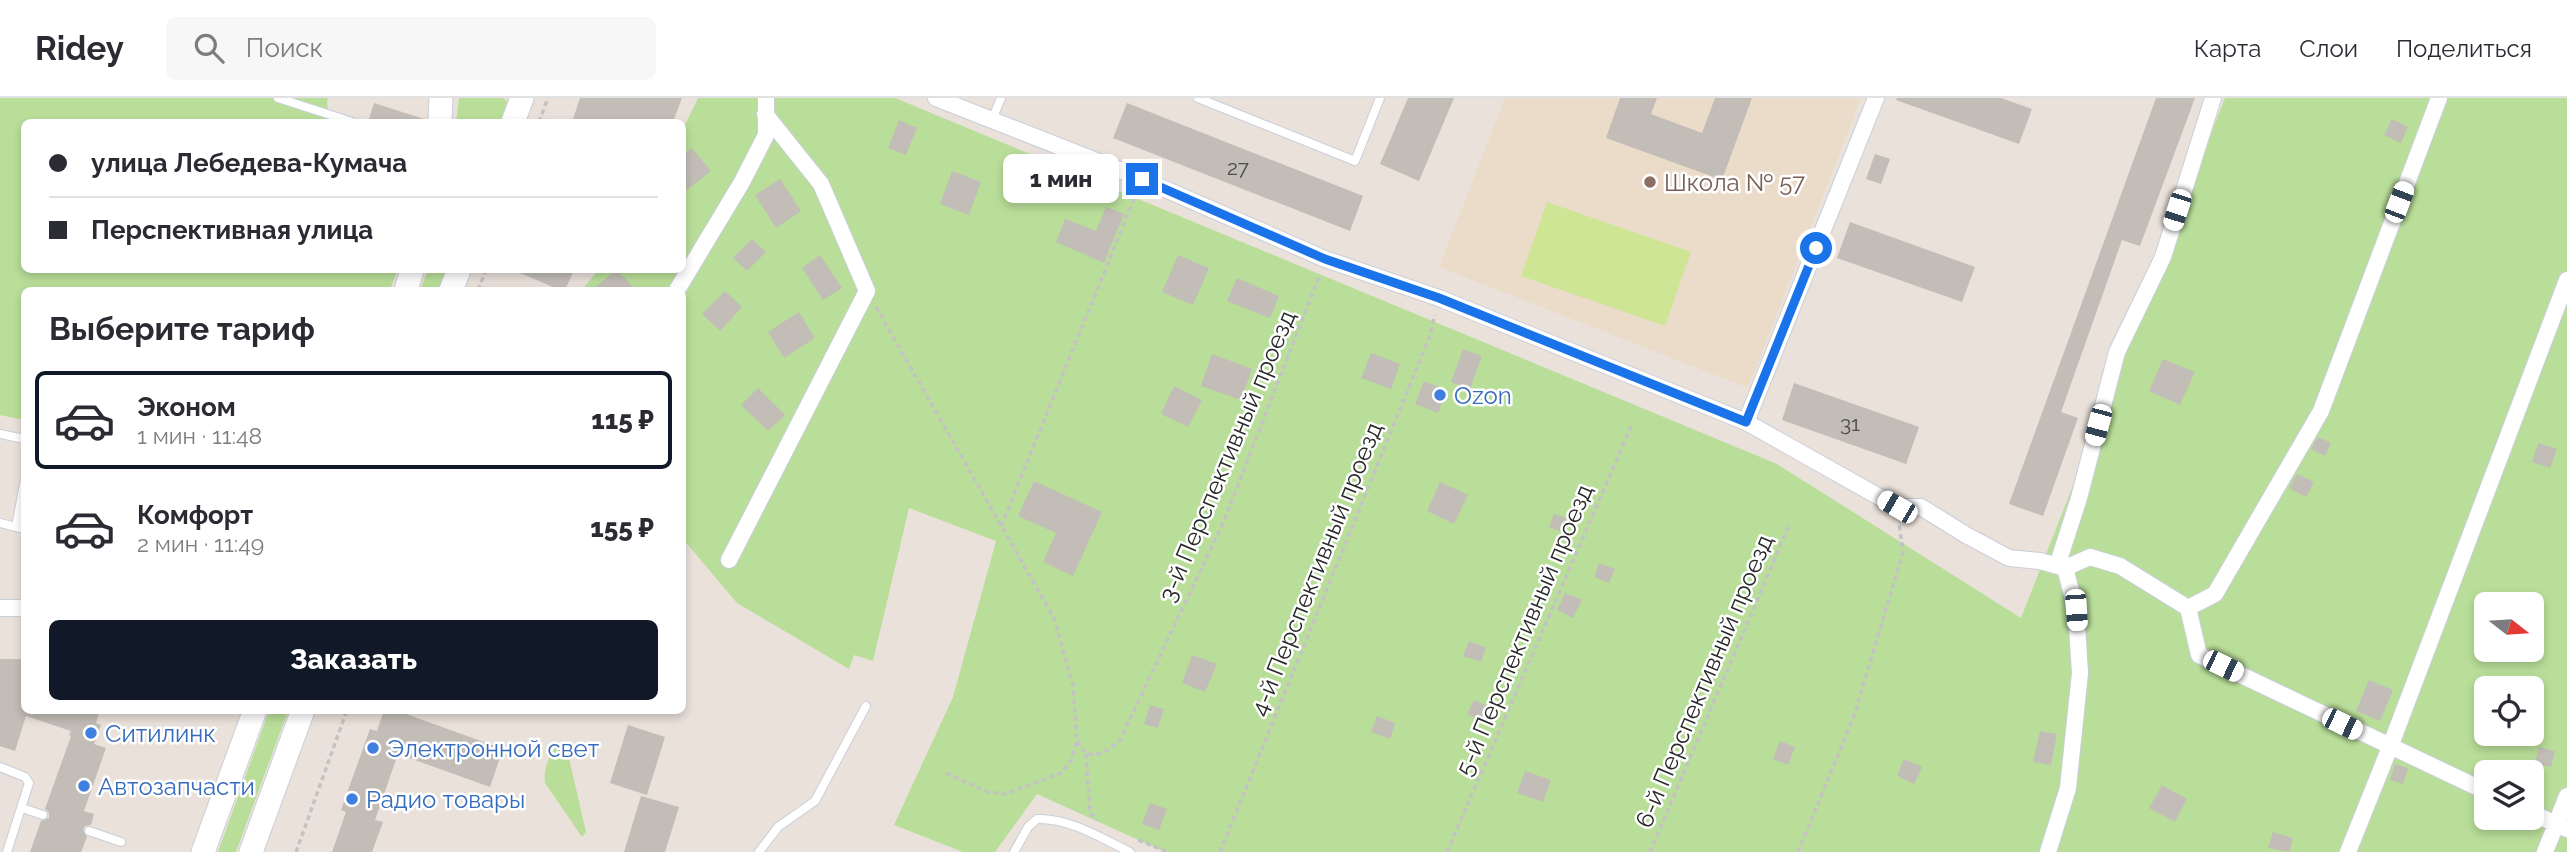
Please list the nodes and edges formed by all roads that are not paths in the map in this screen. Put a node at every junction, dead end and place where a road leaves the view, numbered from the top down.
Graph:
1 (278, 98) edge
2 (441, 98) edge
3 (522, 98) edge
4 (936, 98) edge
5 (1001, 98) edge
6 (1198, 98) edge
7 (1380, 98) edge
8 (1876, 98) edge
9 (2213, 98) edge
10 (2439, 98) edge
11 (765, 106) edge
12 (343, 119) edge
13 (440, 119) edge
14 (514, 119) edge
15 (992, 120) junction
16 (2567, 280) edge
17 (679, 287) edge
18 (1746, 422) junction
19 (0, 434) edge
20 (21, 438) edge
21 (0, 523) edge
22 (20, 528) edge
23 (729, 560) dead end
24 (2061, 567) junction
25 (0, 608) edge
26 (21, 608) edge
27 (2188, 608) junction
28 (866, 706) dead end
29 (254, 714) edge
30 (302, 714) edge
31 (2390, 747) junction
32 (0, 767) edge
33 (2474, 786) edge
34 (2567, 796) edge
35 (22, 807) junction
36 (43, 815) dead end
37 (2544, 819) edge
38 (2561, 827) edge
39 (89, 831) dead end
40 (121, 842) dead end
41 (7, 852) edge
42 (204, 852) edge
43 (251, 852) edge
44 (759, 852) edge
45 (1014, 852) edge
46 (1130, 852) edge
47 (2048, 852) edge
48 (2348, 852) edge
49 (2545, 852) edge

1 - 12 lane
2 - 13 main road
3 - 14 main road
4 - 15 street
5 - 15 lane
6 - 7 lane
8 - 18 street
9 - 24 street
10 - 27 street
11 - 17 street
11 - 23 street
15 - 18 street
16 - 31 street
18 - 24 street
19 - 20 lane
21 - 22 lane
24 - 27 street
24 - 47 street
25 - 26 street
27 - 31 street
28 - 44 lane
29 - 42 main road
30 - 43 main road
31 - 33 street
31 - 48 street
32 - 35 lane
34 - 38 street
35 - 36 lane
35 - 41 lane
37 - 38 street
38 - 49 street
39 - 40 lane
45 - 46 lane

